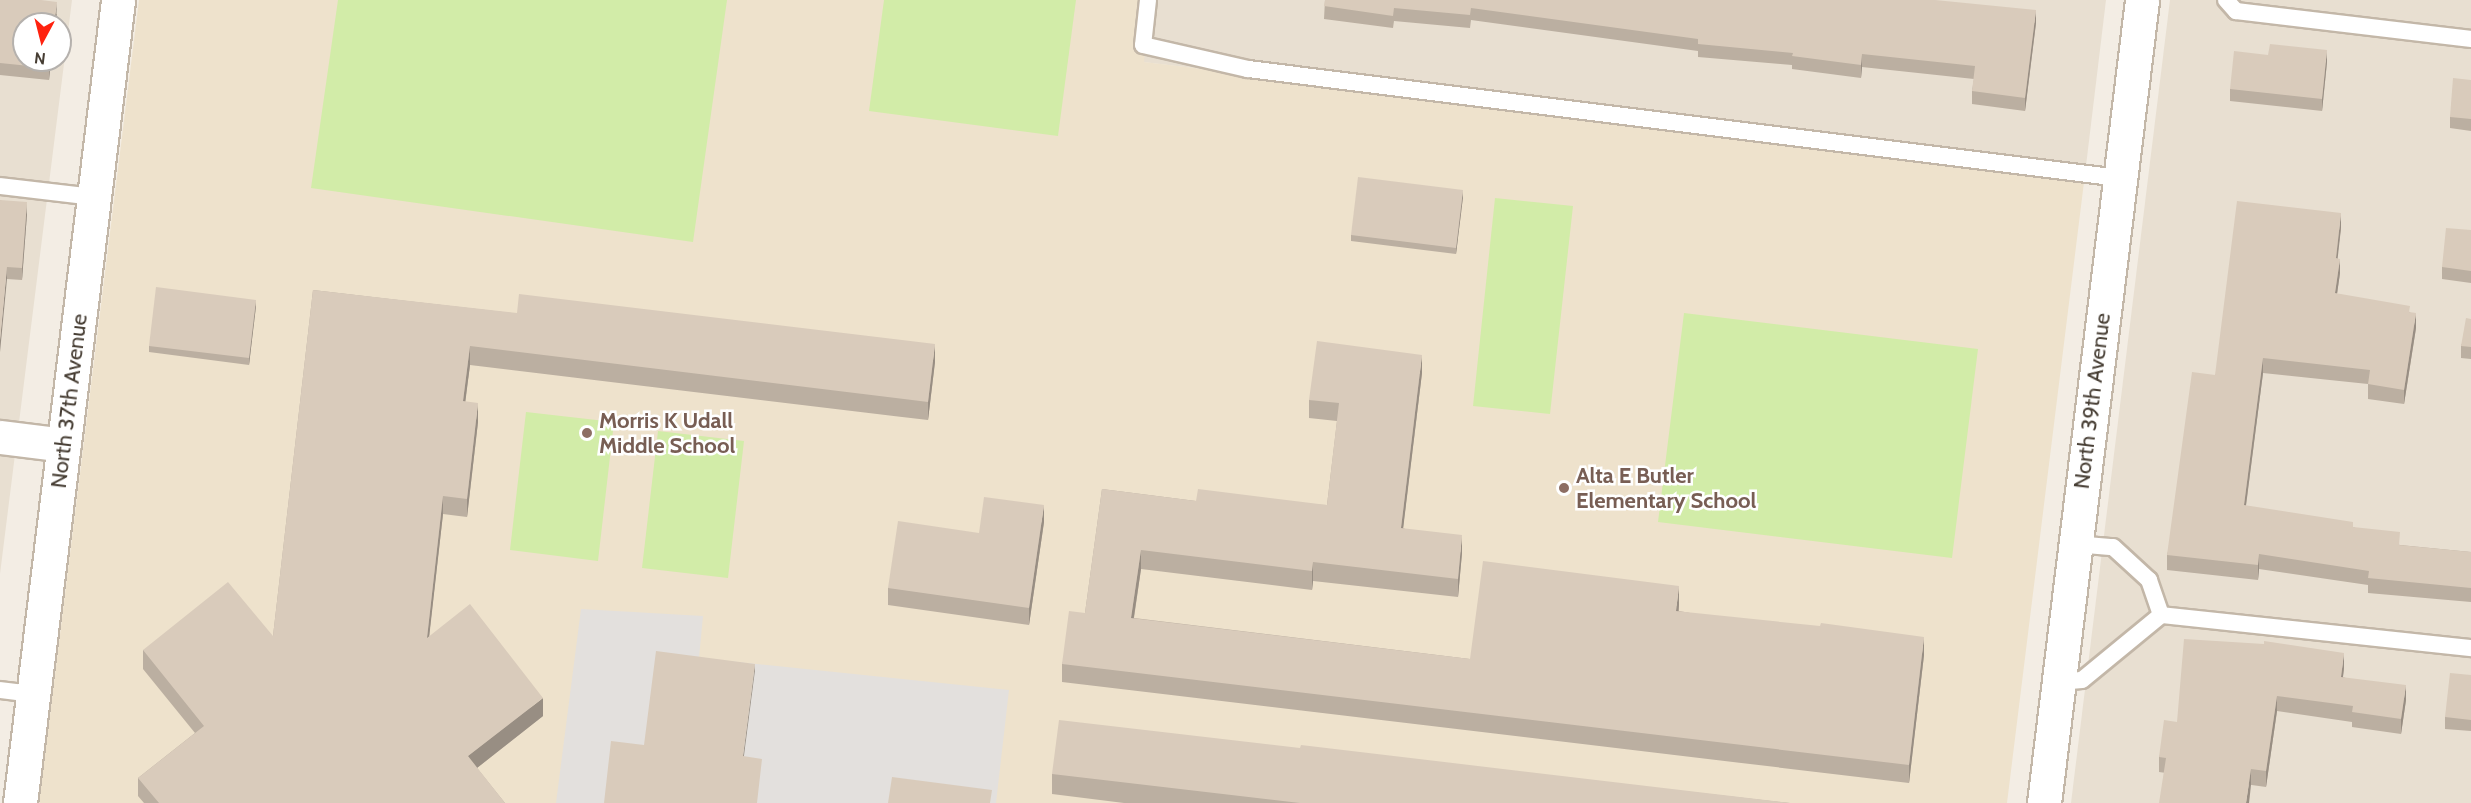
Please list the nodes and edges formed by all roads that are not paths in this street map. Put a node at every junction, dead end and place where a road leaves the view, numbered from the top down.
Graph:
1 (118, 0) edge
2 (1148, 0) edge
3 (2142, 0) edge
4 (2226, 0) edge
5 (2471, 39) edge
6 (2120, 178) junction
7 (0, 186) edge
8 (94, 197) junction
9 (0, 437) edge
10 (64, 445) junction
11 (2075, 544) junction
12 (2161, 615) junction
13 (2471, 648) edge
14 (2058, 682) junction
15 (0, 690) edge
16 (33, 694) junction
17 (20, 803) edge
18 (2043, 803) edge

1 - 8 street, North 37th Avenue
2 - 6 lane
3 - 6 street, North 39th Avenue
4 - 5 lane
6 - 11 street, North 39th Avenue
7 - 8 lane
8 - 10 street, North 37th Avenue
9 - 10 street
10 - 16 street, North 37th Avenue
11 - 12 lane
11 - 14 street, North 39th Avenue
12 - 13 lane
12 - 14 lane
14 - 18 street, North 39th Avenue
15 - 16 lane
16 - 17 street, North 37th Avenue

